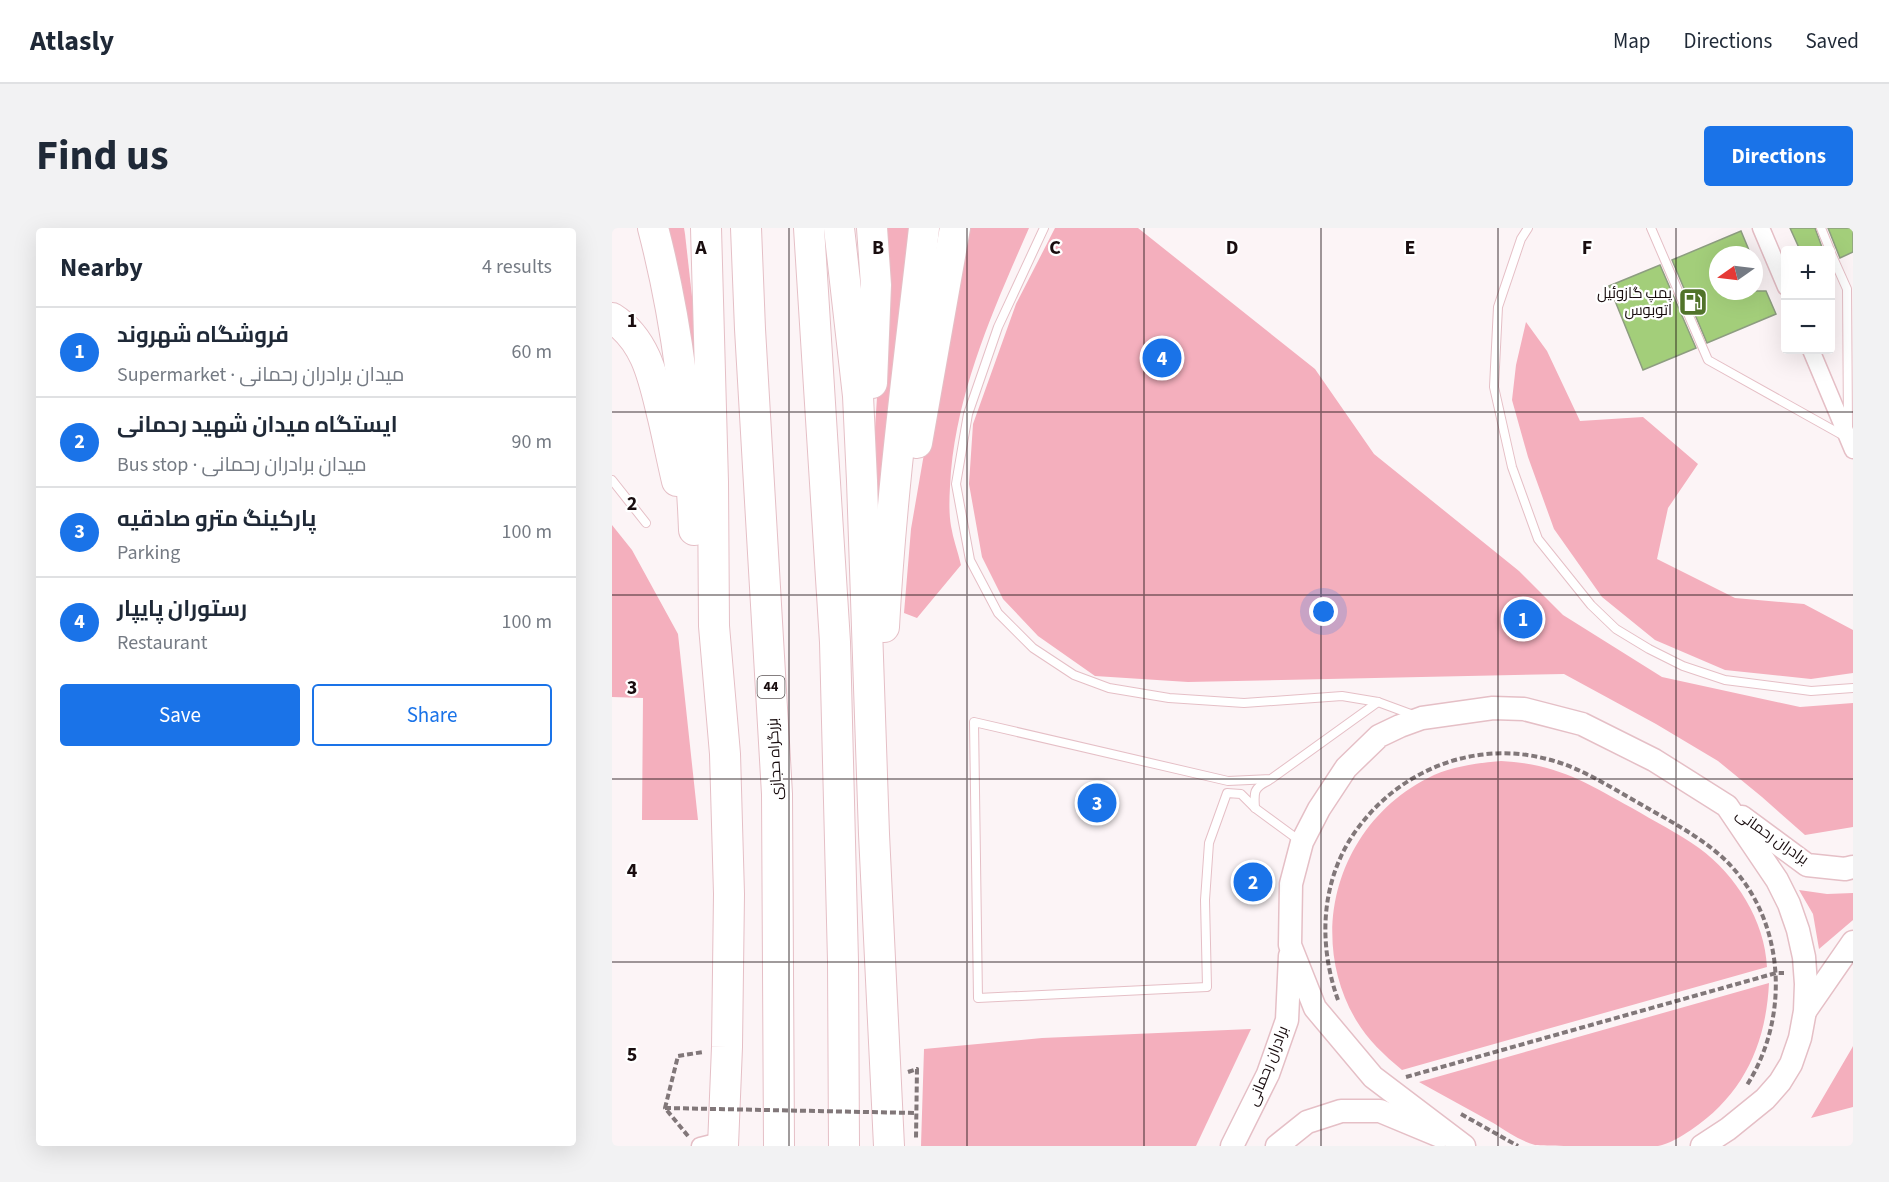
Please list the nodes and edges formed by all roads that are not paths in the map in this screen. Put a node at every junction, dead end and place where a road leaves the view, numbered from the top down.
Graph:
1 (653, 228) edge
2 (692, 228) edge
3 (706, 228) edge
4 (747, 228) edge
5 (809, 228) edge
6 (839, 228) edge
7 (872, 228) edge
8 (924, 228) edge
9 (955, 228) edge
10 (1044, 228) edge
11 (1528, 228) edge
12 (1651, 228) edge
13 (1761, 228) edge
14 (1821, 228) edge
15 (1828, 246) edge
16 (1835, 262) edge
17 (1781, 277) edge
18 (612, 318) edge
19 (709, 324) junction
20 (1813, 354) edge
21 (1850, 444) edge
22 (612, 480) edge
23 (862, 482) junction
24 (646, 523) dead end
25 (695, 562) junction
26 (886, 598) junction
27 (714, 626) junction
28 (1853, 688) edge
29 (1378, 702) junction
30 (1422, 718) junction
31 (1271, 779) junction
32 (1727, 806) junction
33 (1255, 808) junction
34 (874, 834) junction
35 (1302, 842) junction
36 (1853, 867) edge
37 (1853, 942) edge
38 (1290, 945) junction
39 (1805, 1011) junction
40 (780, 1051) junction
41 (885, 1081) junction
42 (1728, 1129) junction
43 (709, 1143) edge
44 (763, 1146) edge
45 (779, 1146) edge
46 (844, 1146) edge
47 (889, 1146) edge
48 (896, 1146) edge
49 (1232, 1146) edge
50 (1276, 1146) edge
51 (1464, 1146) edge
52 (1702, 1146) edge
53 (1709, 1146) edge

1 - 25 highway
2 - 19 highway
3 - 19 highway
4 - 40 highway, بزرگراه حجازی / 44
5 - 46 highway
6 - 23 highway
7 - 23 highway
8 - 26 highway
9 - 26 highway
10 - 29 lane
11 - 28 lane
12 - 21 lane
13 - 17 street
14 - 15 lane
16 - 21 lane
18 - 25 highway
19 - 27 highway
20 - 21 street
22 - 24 lane
23 - 34 highway
25 - 27 highway
26 - 34 highway
27 - 43 highway
29 - 30 lane
29 - 31 lane
30 - 32 main road, برادران رحمانی
30 - 35 main road, برادران رحمانی
31 - 33 lane
31 - 33 lane
32 - 36 main road, برادران رحمانی
32 - 39 main road
33 - 35 lane
34 - 41 highway
35 - 38 main road, برادران رحمانی
37 - 39 main road
38 - 49 main road, برادران رحمانی
38 - 51 main road
39 - 42 main road
40 - 44 highway
40 - 45 highway, بزرگراه حجازی / 44
41 - 47 highway
41 - 48 highway
42 - 52 main road
42 - 53 street
50 - 51 main road

